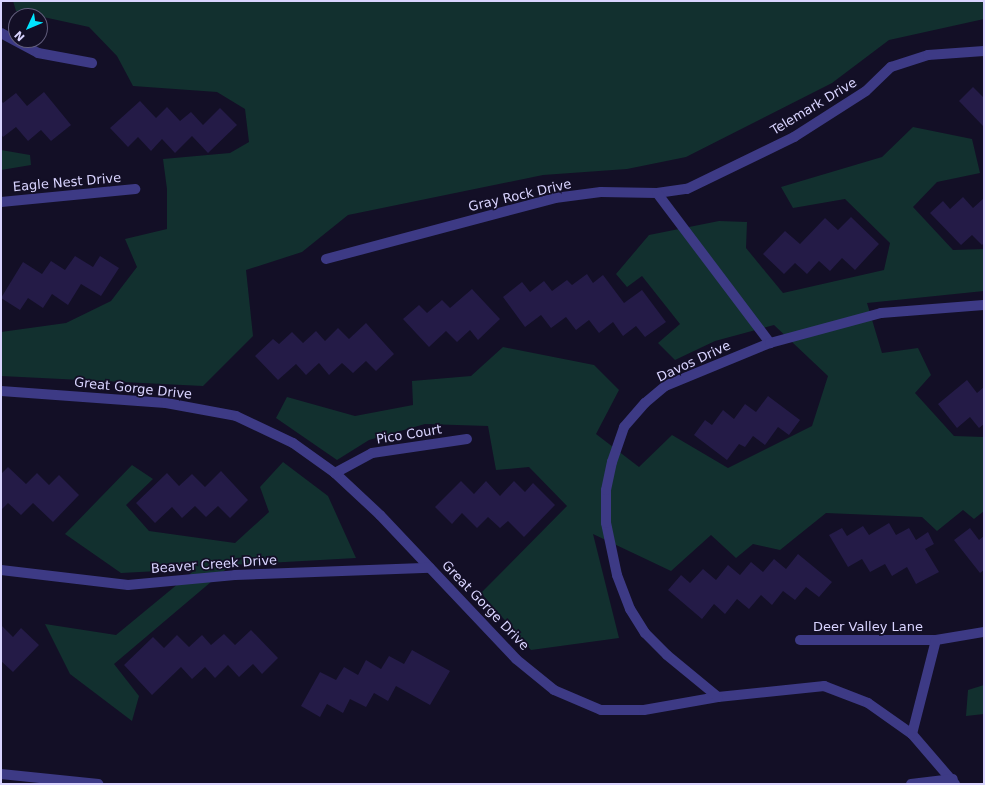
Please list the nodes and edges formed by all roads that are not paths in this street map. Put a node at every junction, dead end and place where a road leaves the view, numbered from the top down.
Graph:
1 (1, 33) edge
2 (984, 51) edge
3 (92, 63) dead end
4 (135, 189) dead end
5 (657, 193) junction
6 (1, 202) edge
7 (326, 259) dead end
8 (984, 305) edge
9 (770, 343) junction
10 (1, 391) edge
11 (467, 439) dead end
12 (335, 473) junction
13 (430, 568) junction
14 (1, 570) edge
15 (984, 632) edge
16 (800, 640) dead end
17 (936, 640) junction
18 (718, 697) junction
19 (912, 734) junction
20 (1, 774) edge
21 (954, 782) edge
22 (98, 784) edge
23 (911, 784) edge

1 - 3 street
2 - 5 street, Telemark Drive
4 - 6 street, Eagle Nest Drive
5 - 7 street, Gray Rock Drive
5 - 9 street
8 - 9 street, Davos Drive
9 - 18 street, Davos Drive
10 - 12 street, Great Gorge Drive
11 - 12 street, Pico Court
12 - 13 street, Great Gorge Drive
13 - 14 street, Beaver Creek Drive
13 - 18 street, Great Gorge Drive
15 - 17 street, Deer Valley Lane
16 - 17 street, Deer Valley Lane
17 - 19 street, Deer Valley Lane
18 - 19 street, Great Gorge Drive
19 - 21 street, Great Gorge Drive
20 - 22 street
21 - 23 street

